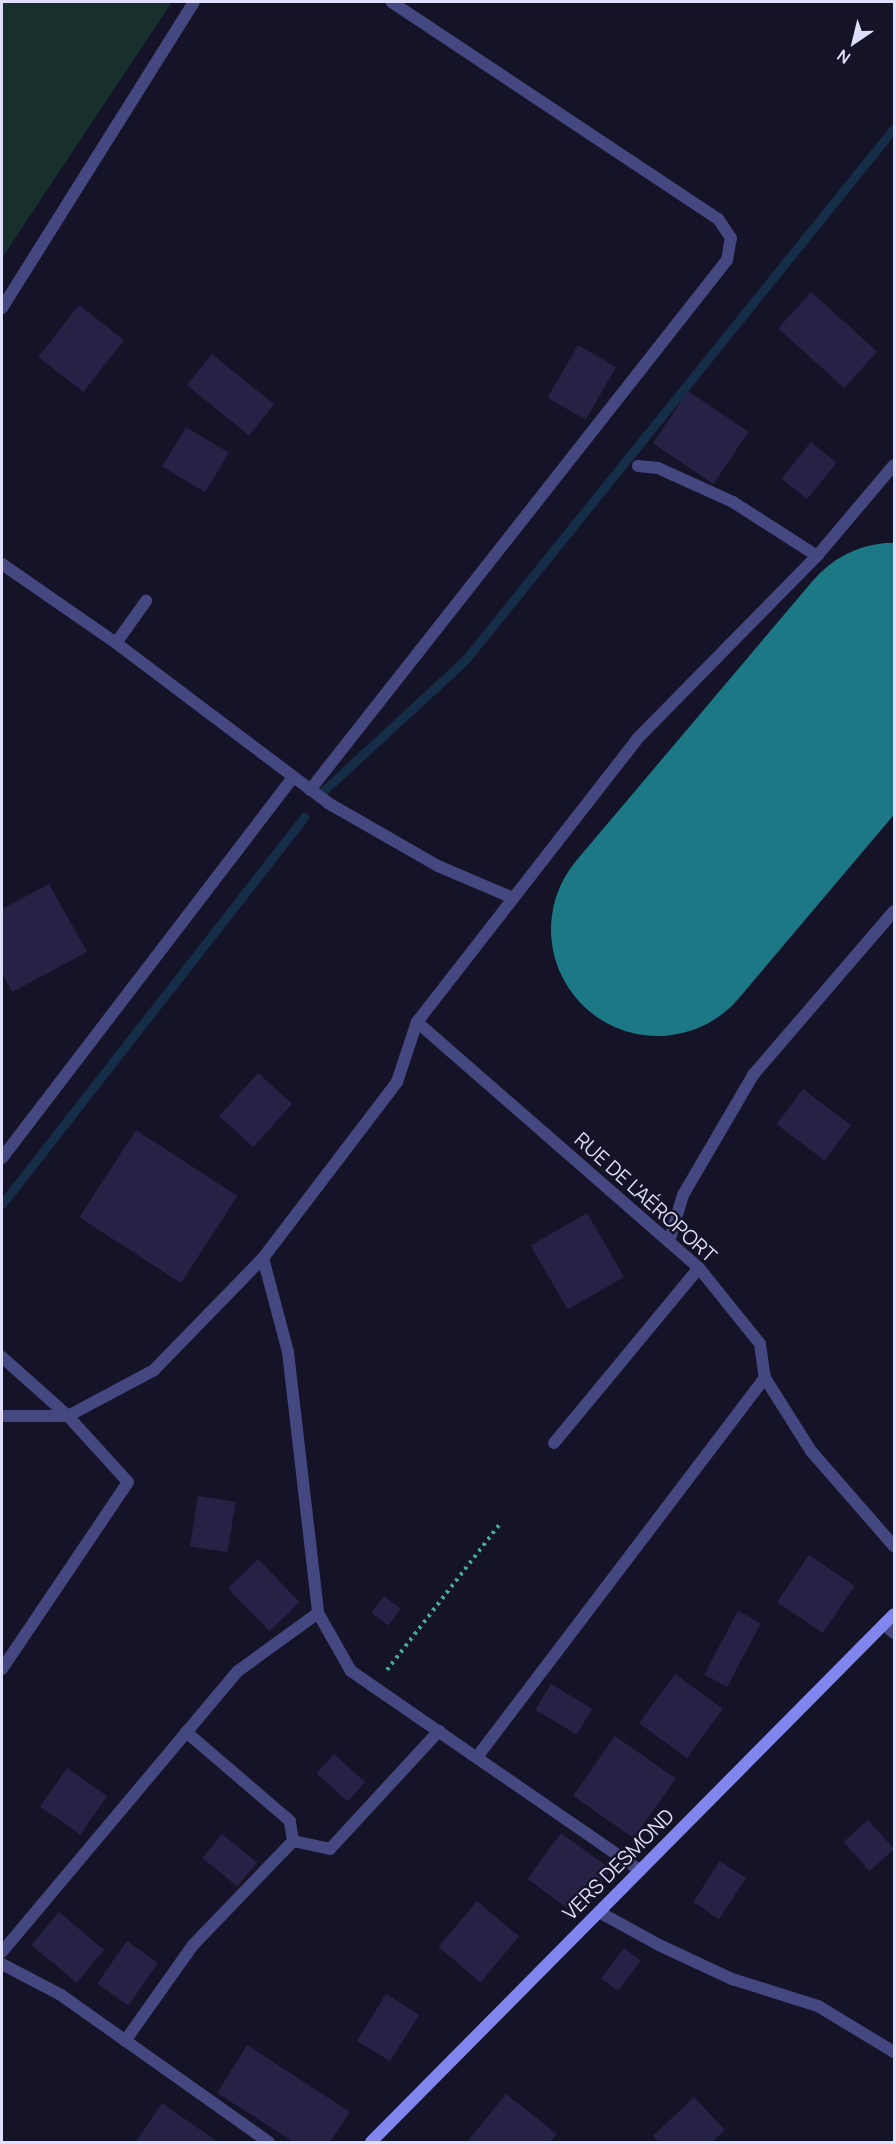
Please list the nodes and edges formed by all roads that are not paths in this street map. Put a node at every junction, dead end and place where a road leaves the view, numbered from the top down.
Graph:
1 (194, 2) edge
2 (392, 2) edge
3 (2, 308) edge
4 (894, 465) edge
5 (638, 466) dead end
6 (817, 556) junction
7 (2, 564) edge
8 (146, 601) dead end
9 (117, 643) junction
10 (293, 778) junction
11 (310, 790) junction
12 (513, 898) junction
13 (894, 911) edge
14 (417, 1022) junction
15 (2, 1158) edge
16 (669, 1242) junction
17 (263, 1258) junction
18 (699, 1268) junction
19 (2, 1357) edge
20 (765, 1378) junction
21 (2, 1416) edge
22 (68, 1416) junction
23 (554, 1443) dead end
24 (894, 1546) edge
25 (318, 1613) junction
26 (894, 1614) edge
27 (884, 1624) junction
28 (894, 1633) edge
29 (2, 1669) edge
30 (439, 1731) junction
31 (186, 1732) junction
32 (477, 1758) junction
33 (293, 1841) junction
34 (640, 1870) junction
35 (599, 1912) junction
36 (2, 1952) edge
37 (2, 1964) edge
38 (125, 2041) junction
39 (894, 2052) edge
40 (269, 2142) edge
41 (371, 2142) edge

1 - 3 street
2 - 11 street
4 - 6 street
5 - 6 street
6 - 12 street
7 - 9 street
8 - 9 street
9 - 10 street
10 - 11 street
10 - 15 street
11 - 12 street
12 - 14 street
13 - 16 street
14 - 16 street, RUE DE L'AÉROPORT
14 - 17 street
16 - 18 street, RUE DE L'AÉROPORT
17 - 22 street
17 - 25 street
18 - 20 street, RUE DE L'AÉROPORT
18 - 23 street
19 - 22 street
20 - 24 street, RUE DE L'AÉROPORT
20 - 32 street
21 - 22 street
22 - 29 street
25 - 30 street
25 - 31 street
26 - 27 main road, VERS DESMOND
27 - 28 street
27 - 34 main road, VERS DESMOND
30 - 32 street
30 - 33 street
31 - 33 street
31 - 36 street
32 - 34 street
33 - 38 street
34 - 35 main road, VERS DESMOND
35 - 39 street
35 - 41 main road, VERS DESMOND
37 - 38 street
38 - 40 street

